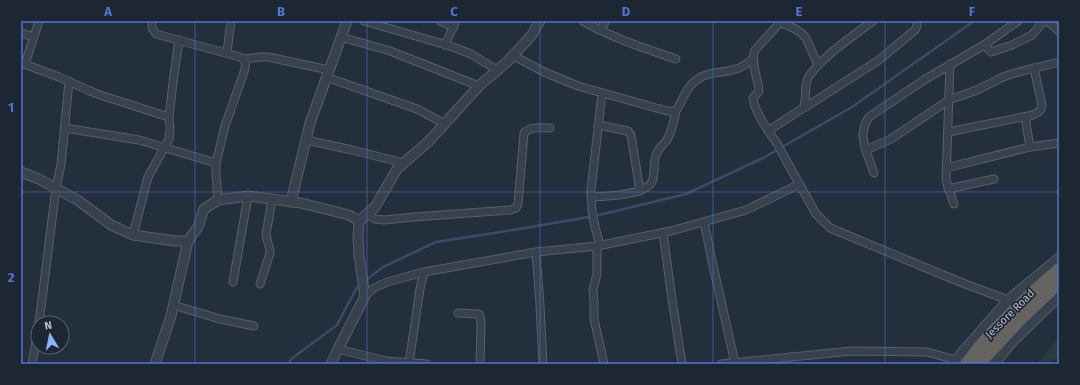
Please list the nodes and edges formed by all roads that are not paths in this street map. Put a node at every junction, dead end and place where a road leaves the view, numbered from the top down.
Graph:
1 (39, 21) edge
2 (152, 21) edge
3 (231, 21) edge
4 (347, 21) edge
5 (364, 21) edge
6 (440, 21) edge
7 (540, 21) edge
8 (583, 21) edge
9 (606, 21) edge
10 (873, 21) edge
11 (917, 21) edge
12 (1018, 21) edge
13 (1046, 21) edge
14 (779, 22) edge
15 (455, 24) edge
16 (600, 30) junction
17 (1059, 31) edge
18 (21, 33) edge
19 (34, 37) junction
20 (341, 37) junction
21 (179, 40) junction
22 (445, 45) junction
23 (984, 45) junction
24 (226, 52) junction
25 (512, 56) junction
26 (244, 59) junction
27 (676, 59) dead end
28 (753, 59) junction
29 (1059, 62) edge
30 (22, 64) edge
31 (950, 64) junction
32 (818, 65) junction
33 (1034, 68) junction
34 (497, 70) junction
35 (328, 74) junction
36 (69, 82) junction
37 (479, 86) junction
38 (602, 93) junction
39 (949, 100) junction
40 (803, 108) junction
41 (676, 111) junction
42 (1028, 116) junction
43 (169, 117) junction
44 (445, 124) junction
45 (598, 125) junction
46 (65, 128) junction
47 (550, 128) dead end
48 (768, 131) junction
49 (948, 132) junction
50 (306, 140) junction
51 (1059, 143) edge
52 (1030, 147) junction
53 (164, 148) junction
54 (866, 150) junction
55 (216, 163) junction
56 (404, 163) junction
57 (946, 168) junction
58 (21, 172) edge
59 (874, 173) dead end
60 (994, 178) dead end
61 (800, 184) junction
62 (56, 188) junction
63 (948, 189) junction
64 (640, 191) junction
65 (248, 196) junction
66 (591, 197) junction
67 (272, 199) junction
68 (218, 200) junction
69 (291, 202) junction
70 (954, 204) dead end
71 (367, 215) junction
72 (359, 221) junction
73 (704, 222) junction
74 (663, 233) junction
75 (133, 236) junction
76 (188, 241) junction
77 (599, 245) junction
78 (536, 252) junction
79 (1059, 258) edge
80 (1059, 269) edge
81 (424, 272) junction
82 (233, 282) dead end
83 (1059, 283) edge
84 (260, 284) dead end
85 (365, 296) junction
86 (1059, 296) edge
87 (1008, 300) junction
88 (1022, 303) junction
89 (173, 305) junction
90 (458, 313) dead end
91 (40, 315) edge
92 (254, 326) dead end
93 (338, 349) junction
94 (409, 362) junction
95 (772, 362) edge
96 (735, 363) junction
97 (959, 363) edge
98 (155, 364) edge
99 (331, 364) edge
100 (427, 364) edge
101 (480, 364) edge
102 (543, 364) edge
103 (604, 364) edge
104 (682, 364) edge
105 (721, 364) edge
106 (979, 364) edge
107 (994, 364) edge

1 - 19 street
2 - 21 street
3 - 24 street
4 - 20 street
5 - 22 street
6 - 15 street
7 - 25 street
8 - 16 street
9 - 16 street
10 - 32 street
11 - 40 street
12 - 23 street
13 - 17 street
13 - 23 street
14 - 28 street
14 - 32 street
15 - 22 street
16 - 27 street
18 - 19 street
19 - 30 street
20 - 35 street
20 - 37 street
21 - 24 street
21 - 43 street
22 - 34 street
23 - 31 street
24 - 26 street
25 - 34 street
25 - 38 street
26 - 35 street
26 - 55 street
28 - 41 street
28 - 48 street
29 - 33 street
30 - 36 street
31 - 39 street
31 - 54 street
32 - 40 street
33 - 39 street
33 - 42 street
34 - 37 street
35 - 44 street
35 - 50 street
36 - 43 street
36 - 46 street
37 - 44 street
38 - 41 street
38 - 45 street
39 - 49 street
39 - 54 street
40 - 48 street
41 - 64 street
42 - 49 street
42 - 52 street
43 - 53 street
44 - 56 street
45 - 64 street
45 - 66 street
46 - 53 street
46 - 62 street
47 - 71 street
48 - 61 street
49 - 57 street
50 - 56 street
50 - 69 street
51 - 52 street
52 - 57 street
53 - 55 street
53 - 75 street
54 - 59 street
55 - 68 street
56 - 71 street
57 - 63 street
58 - 62 street
60 - 63 street
61 - 73 street
61 - 87 street
62 - 75 street
62 - 91 street
63 - 70 street
64 - 66 street
65 - 67 street
65 - 68 street
65 - 82 street
66 - 77 street
67 - 69 street
67 - 84 street
68 - 76 street
69 - 72 street
71 - 72 street
72 - 85 street
73 - 74 street
73 - 96 street
74 - 77 street
74 - 104 street
75 - 76 street
76 - 89 street
77 - 78 street
77 - 103 street
78 - 81 street
78 - 102 street
79 - 87 street
80 - 88 highway, Jessore Road
81 - 85 street
81 - 94 street
83 - 106 highway
85 - 93 street
86 - 107 street
87 - 88 street
87 - 97 street
88 - 97 highway, Jessore Road
89 - 92 street
89 - 98 street
90 - 101 street
93 - 94 street
93 - 99 street
94 - 100 street
95 - 96 street
95 - 97 street
96 - 105 street

